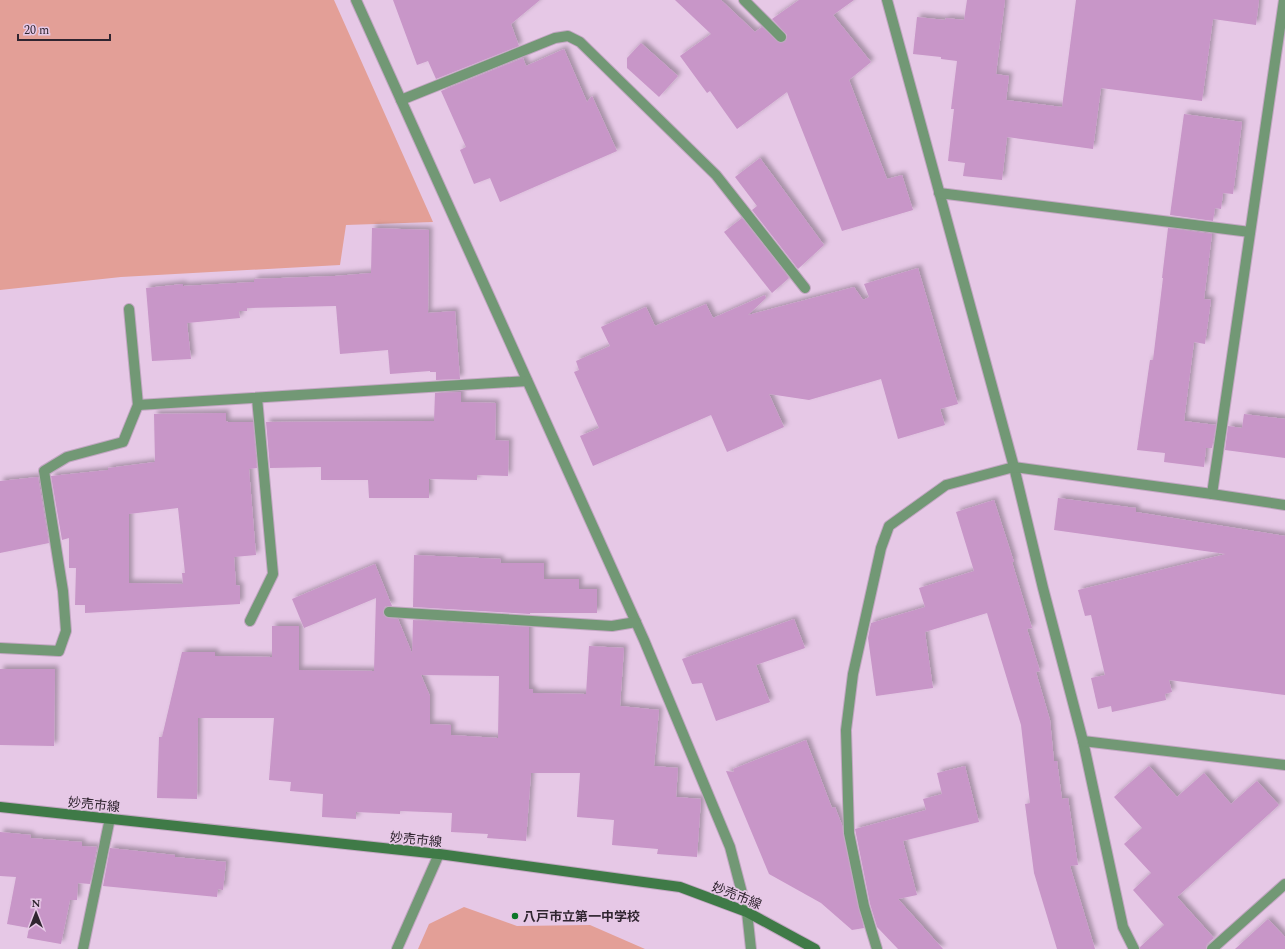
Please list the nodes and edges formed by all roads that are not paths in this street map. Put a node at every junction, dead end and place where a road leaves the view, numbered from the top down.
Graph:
1 (356, 0) edge
2 (744, 0) edge
3 (887, 0) edge
4 (1284, 0) edge
5 (781, 38) dead end
6 (400, 100) junction
7 (939, 193) junction
8 (1250, 232) junction
9 (805, 288) dead end
10 (129, 309) dead end
11 (527, 381) junction
12 (257, 398) junction
13 (138, 405) junction
14 (1014, 467) junction
15 (1212, 494) junction
16 (1285, 505) edge
17 (389, 612) dead end
18 (250, 621) dead end
19 (636, 622) junction
20 (0, 648) edge
21 (1083, 741) junction
22 (1285, 765) edge
23 (0, 807) edge
24 (110, 818) junction
25 (439, 854) junction
26 (1285, 884) edge
27 (747, 912) junction
28 (83, 949) edge
29 (397, 949) edge
30 (751, 949) edge
31 (815, 949) edge
32 (877, 949) edge
33 (1134, 949) edge
34 (1212, 949) edge

1 - 6 street
2 - 5 street
3 - 7 street
4 - 8 street
6 - 9 street
6 - 11 street
7 - 8 street
7 - 14 street
8 - 15 street
10 - 13 street
11 - 12 street
11 - 19 street
12 - 13 street
12 - 18 street
13 - 20 street
14 - 15 street
14 - 21 street
14 - 32 street
15 - 16 street
17 - 19 street
19 - 27 street
21 - 22 street
21 - 33 street
23 - 24 main road, 妙売市線
24 - 25 main road, 妙売市線
24 - 28 street
25 - 27 main road, 妙売市線
25 - 29 street
26 - 34 street
27 - 30 street
27 - 31 main road, 妙売市線

